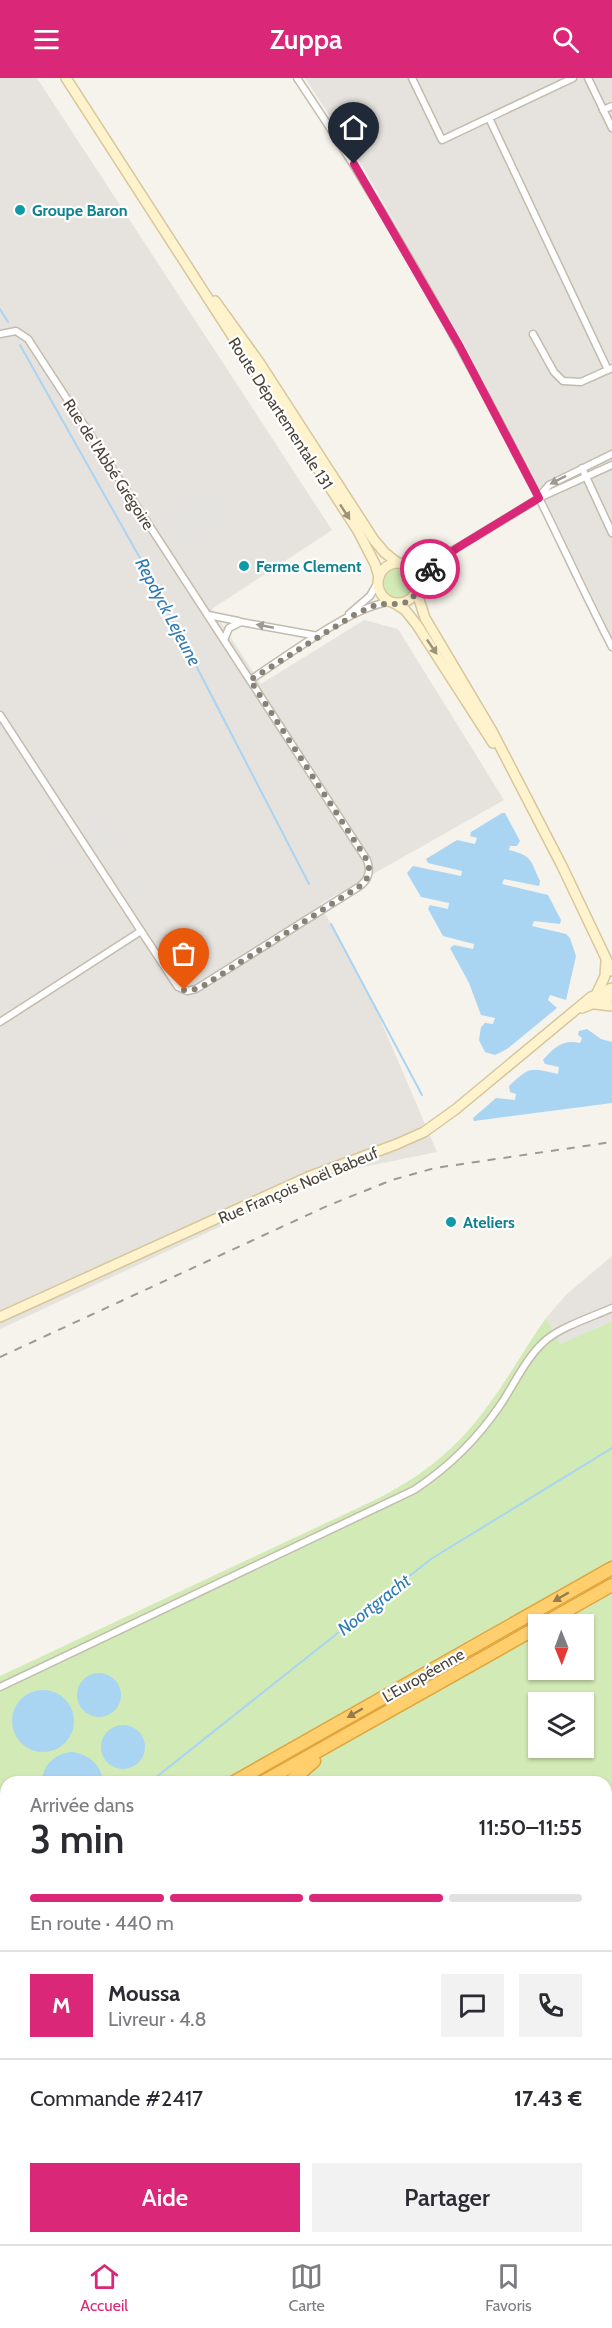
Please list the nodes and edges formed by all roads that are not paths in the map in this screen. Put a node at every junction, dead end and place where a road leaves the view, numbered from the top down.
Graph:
1 (66, 78) edge
2 (297, 78) edge
3 (412, 78) edge
4 (573, 78) edge
5 (588, 78) edge
6 (612, 106) edge
7 (603, 110) junction
8 (489, 118) junction
9 (612, 128) edge
10 (178, 250) junction
11 (0, 334) edge
12 (533, 334) dead end
13 (610, 369) edge
14 (612, 454) edge
15 (612, 465) edge
16 (582, 468) junction
17 (586, 477) junction
18 (539, 498) junction
19 (612, 533) edge
20 (457, 548) junction
21 (402, 564) junction
22 (378, 580) junction
23 (418, 588) junction
24 (393, 603) junction
25 (208, 615) junction
26 (342, 620) junction
27 (244, 622) junction
28 (318, 636) junction
29 (224, 641) junction
30 (612, 647) edge
31 (250, 680) junction
32 (0, 715) edge
33 (521, 788) junction
34 (141, 932) junction
35 (605, 956) junction
36 (612, 971) edge
37 (612, 988) edge
38 (596, 993) junction
39 (612, 996) edge
40 (590, 1004) junction
41 (612, 1006) edge
42 (572, 1014) junction
43 (0, 1022) edge
44 (612, 1308) edge
45 (0, 1317) edge
46 (612, 1568) edge
47 (612, 1585) edge
48 (612, 1592) edge
49 (561, 1614) edge
50 (565, 1614) edge
51 (528, 1633) edge
52 (0, 1687) edge
53 (422, 1693) junction
54 (245, 1776) edge
55 (274, 1776) edge
56 (297, 1776) edge

1 - 10 main road, Route Départementale 131
2 - 18 street
3 - 8 street
4 - 8 street
5 - 7 street
6 - 7 street
7 - 9 street
8 - 13 street
10 - 21 main road, Route Départementale 131
10 -> 22 main road, Route Départementale 131
11 - 25 street, Rue de l'Abbé Grégoire
12 - 13 street
14 - 16 street
15 - 17 street
16 - 17 street
16 -> 18 street
17 - 18 street
17 - 19 street
18 - 20 street
18 - 30 street
20 - 21 street
20 - 23 street
21 - 22 main road
21 - 23 main road
22 - 24 main road
22 - 26 street
23 - 24 main road
23 - 33 main road
24 - 26 street
24 -> 33 main road
25 - 27 street
25 - 29 street, Rue de l'Abbé Grégoire
26 - 28 street
28 -> 27 street
27 - 29 street
28 - 31 street
29 - 31 street, Rue de l'Abbé Grégoire
31 - 34 street, Rue de l'Abbé Grégoire
32 - 34 street, Rue de l'Abbé Grégoire
33 - 35 main road
34 - 43 street
35 - 36 main road
35 - 38 main road
37 - 38 main road, Rue François Noël Babeuf
38 - 42 main road, Rue François Noël Babeuf
39 - 40 main road, Rue François Noël Babeuf
40 - 41 main road
40 - 42 main road, Rue François Noël Babeuf
42 - 45 main road, Rue François Noël Babeuf
44 - 52 street
46 -> 54 highway, L'Européenne
47 - 49 highway, L'Européenne
48 - 50 highway
51 - 53 highway, L'Européenne
53 - 55 highway, L'Européenne
53 - 56 highway

